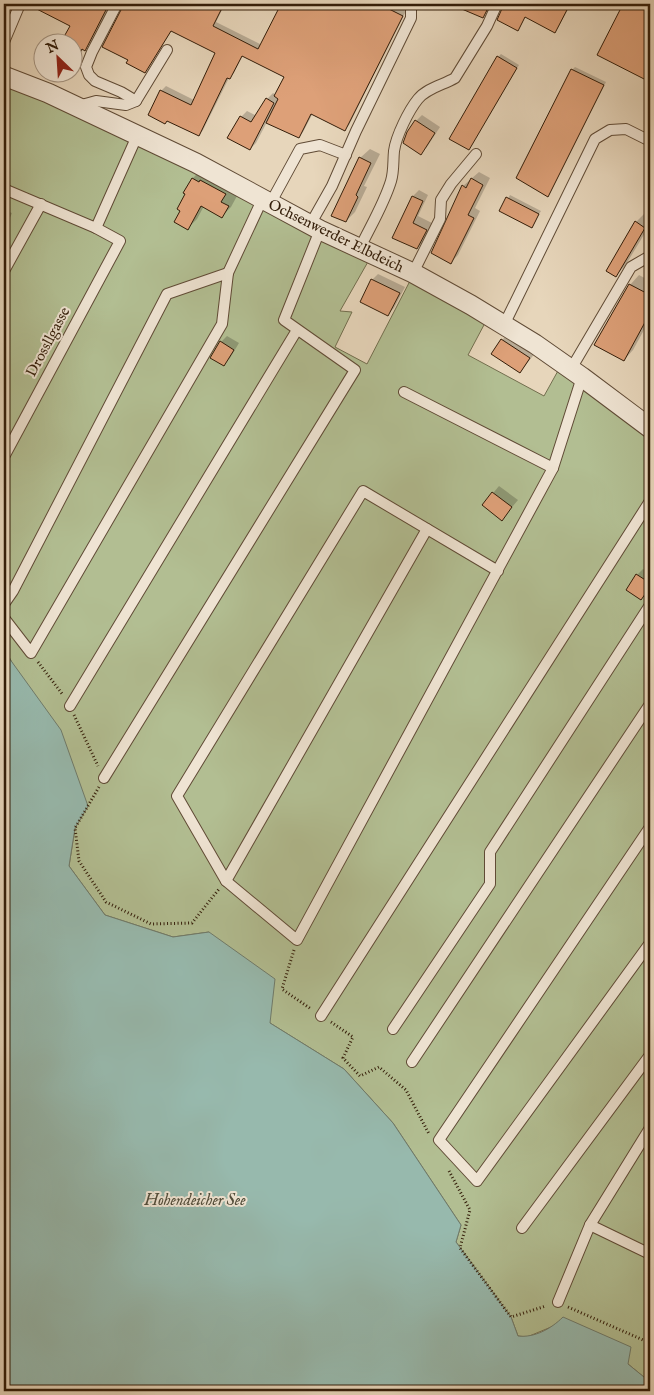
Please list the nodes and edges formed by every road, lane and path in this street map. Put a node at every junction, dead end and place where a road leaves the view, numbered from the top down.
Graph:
1 (20, 4) edge
2 (117, 4) edge
3 (411, 4) edge
4 (497, 4) edge
5 (4, 42) edge
6 (167, 50) dead end
7 (4, 76) edge
8 (136, 101) junction
9 (78, 107) junction
10 (137, 136) junction
11 (650, 141) edge
12 (476, 154) dead end
13 (346, 155) junction
14 (4, 189) edge
15 (266, 202) junction
16 (41, 204) junction
17 (315, 227) junction
18 (96, 228) junction
19 (360, 248) junction
20 (650, 256) edge
21 (4, 271) edge
22 (413, 272) junction
23 (228, 273) junction
24 (504, 325) junction
25 (297, 330) junction
26 (576, 373) junction
27 (404, 392) dead end
28 (650, 428) edge
29 (4, 457) edge
30 (553, 468) junction
31 (650, 501) edge
32 (427, 528) junction
33 (498, 571) junction
34 (4, 604) edge
35 (650, 605) edge
36 (4, 618) edge
37 (31, 653) junction
38 (650, 704) edge
39 (70, 706) junction
40 (104, 778) junction
41 (650, 827) edge
42 (226, 881) junction
43 (297, 940) junction
44 (650, 943) edge
45 (321, 1016) junction
46 (393, 1030) dead end
47 (650, 1055) edge
48 (412, 1062) dead end
49 (650, 1128) edge
50 (434, 1142) dead end
51 (447, 1168) dead end
52 (590, 1225) junction
53 (522, 1228) dead end
54 (650, 1254) edge
55 (558, 1302) junction
56 (650, 1343) edge

1 - 5 lane
2 - 8 lane
3 - 13 lane
4 - 19 lane
6 - 8 lane
7 - 9 street, Ochsenwerder Elbdeich
8 - 9 lane
9 - 10 street, Ochsenwerder Elbdeich
10 - 15 street, Ochsenwerder Elbdeich
10 - 18 lane
11 - 24 lane
12 - 22 lane
13 - 15 lane
13 - 17 lane
14 - 16 lane
15 - 17 street, Ochsenwerder Elbdeich
15 - 23 lane
16 - 18 lane
16 - 21 lane
17 - 19 street, Ochsenwerder Elbdeich
17 - 25 lane
18 - 29 lane, Drossllgasse
19 - 22 street, Ochsenwerder Elbdeich
20 - 26 lane
22 - 24 street, Ochsenwerder Elbdeich
23 - 34 lane
23 - 37 lane
24 - 26 street, Ochsenwerder Elbdeich
25 - 39 lane
25 - 40 lane
26 - 28 street, Ochsenwerder Elbdeich
26 - 30 lane
27 - 30 lane
30 - 33 lane
31 - 45 lane
32 - 33 lane
32 - 42 lane
32 - 42 lane
33 - 43 lane
35 - 46 lane
36 - 37 lane
37 - 39 path
38 - 48 lane
39 - 40 path
40 - 42 path
41 - 44 lane
42 - 43 lane
43 - 45 path
45 - 50 path
47 - 53 lane
49 - 52 lane
51 - 55 path
52 - 54 lane
52 - 55 lane
55 - 56 path

